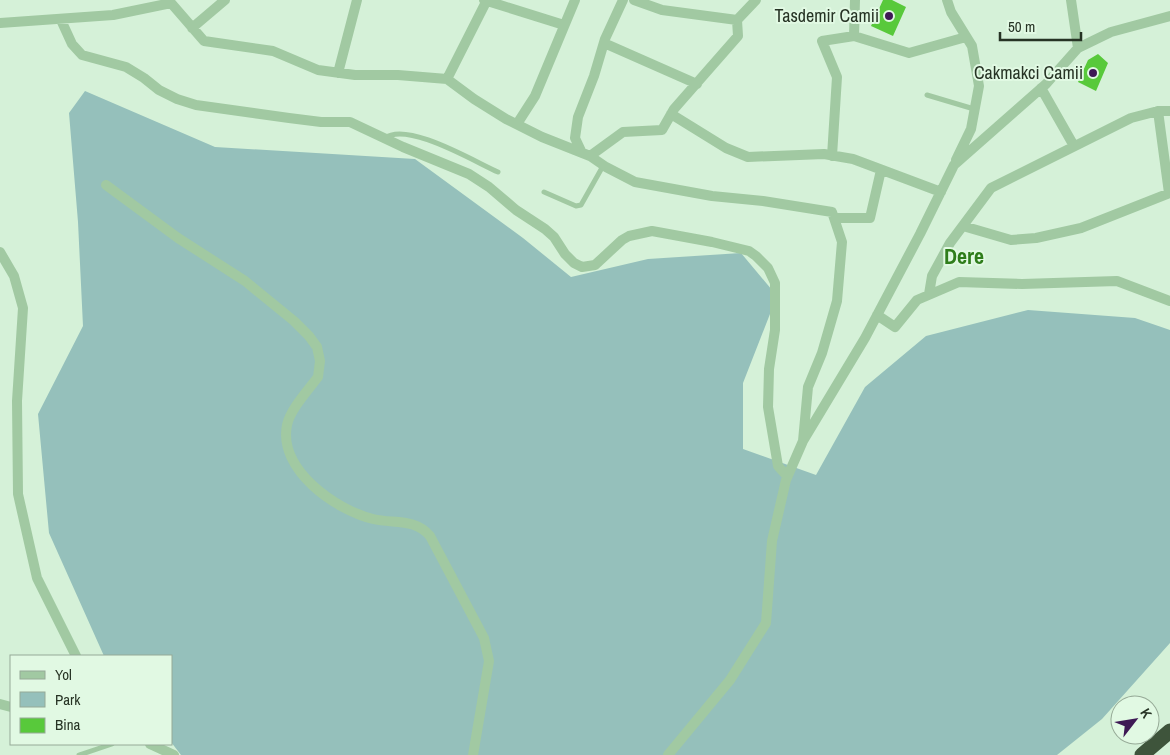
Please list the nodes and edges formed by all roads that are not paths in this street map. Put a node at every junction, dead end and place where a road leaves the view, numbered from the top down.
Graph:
1 (225, 0) edge
2 (357, 0) edge
3 (486, 0) edge
4 (575, 0) edge
5 (623, 0) edge
6 (634, 0) edge
7 (666, 0) edge
8 (756, 0) edge
9 (855, 0) edge
10 (947, 0) edge
11 (1070, 0) edge
12 (169, 1) edge
13 (662, 10) junction
14 (1170, 16) edge
15 (61, 20) junction
16 (737, 20) junction
17 (0, 23) edge
18 (564, 25) junction
19 (192, 28) junction
20 (854, 36) junction
21 (966, 37) junction
22 (604, 42) junction
23 (1078, 48) junction
24 (338, 73) junction
25 (447, 78) junction
26 (697, 84) junction
27 (1041, 88) junction
28 (927, 95) dead end
29 (975, 109) junction
30 (1158, 111) junction
31 (1170, 111) edge
32 (671, 114) junction
33 (517, 124) junction
34 (384, 138) junction
35 (1074, 146) junction
36 (586, 154) junction
37 (832, 156) junction
38 (604, 165) junction
39 (954, 165) junction
40 (881, 170) junction
41 (498, 172) dead end
42 (106, 185) dead end
43 (544, 192) dead end
44 (941, 192) junction
45 (1170, 193) edge
46 (834, 218) junction
47 (963, 226) junction
48 (0, 252) edge
49 (929, 294) junction
50 (1170, 301) edge
51 (877, 315) junction
52 (803, 441) junction
53 (787, 476) junction
54 (76, 655) edge
55 (1170, 731) edge
56 (109, 745) edge
57 (152, 745) edge
58 (79, 755) edge
59 (174, 755) edge
60 (474, 755) edge
61 (668, 755) edge
62 (1142, 755) edge

1 - 19 street
2 - 24 street
3 - 18 street
3 - 25 street
4 - 18 street
5 - 22 street
6 - 13 street
7 - 13 street
8 - 16 street
9 - 20 street
10 - 21 street
11 - 23 street
12 - 15 street
12 - 19 street
13 - 16 street
14 - 23 street
15 - 17 street
15 - 34 street
16 - 26 street
18 - 33 street
19 - 24 street
20 - 21 street
20 - 37 street
21 - 29 street
22 - 26 street
22 - 36 street
23 - 27 street
24 - 25 street
25 - 33 street
26 - 32 street
27 - 35 street
27 - 39 street
28 - 29 lane
29 - 39 street
30 - 31 street
30 - 35 street
30 - 45 street
32 - 36 street
32 - 37 street
33 - 36 street
34 - 41 lane
34 - 53 street
35 - 47 street
36 - 38 street
37 - 40 street
38 - 43 lane
38 - 46 street
39 - 44 street
40 - 44 street
40 - 46 street
42 - 60 street
44 - 51 street
45 - 47 street
46 - 52 street
47 - 49 street
48 - 54 street
49 - 50 street
49 - 51 street
51 - 52 street
52 - 53 street
53 - 61 street
55 - 62 highway
56 - 58 lane
57 - 59 street

